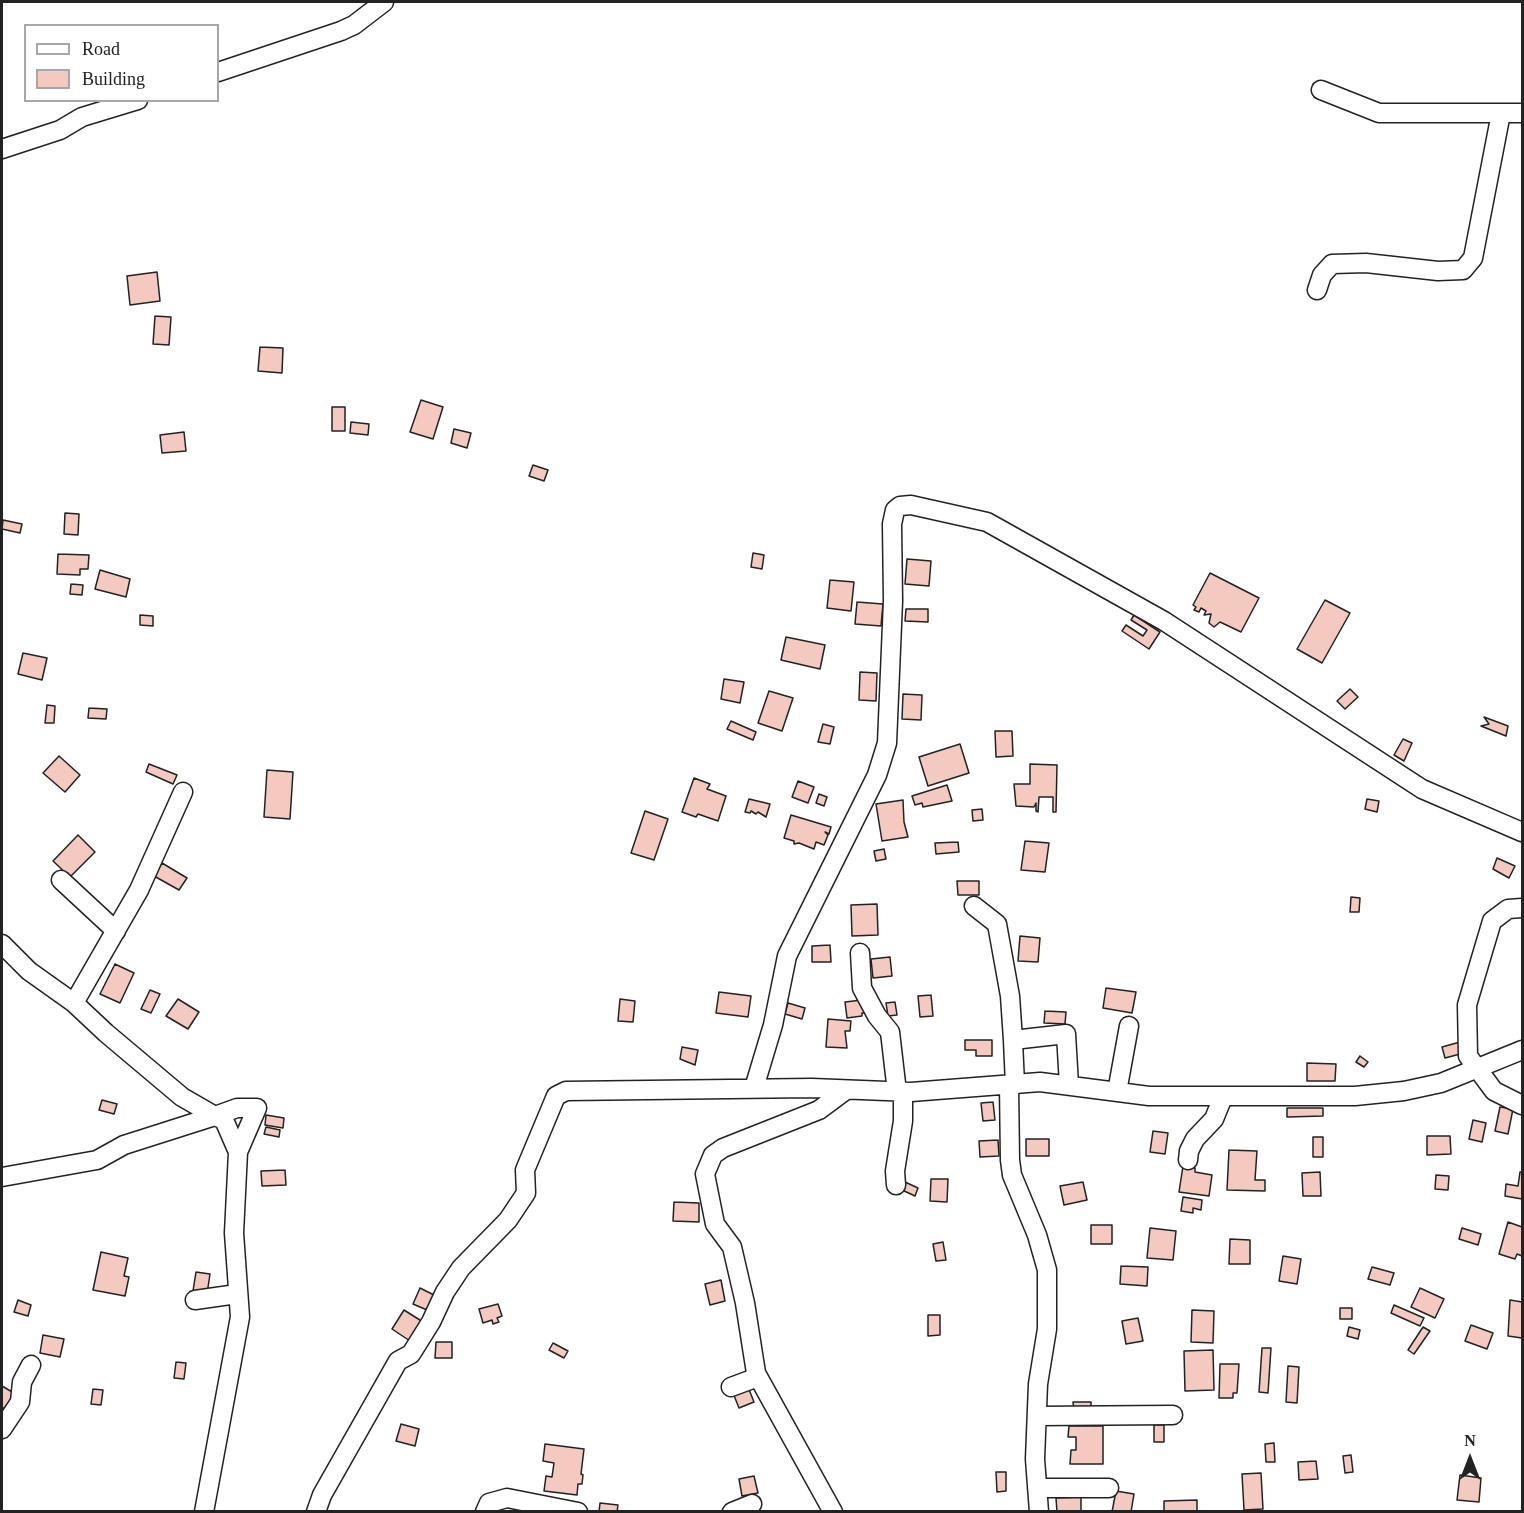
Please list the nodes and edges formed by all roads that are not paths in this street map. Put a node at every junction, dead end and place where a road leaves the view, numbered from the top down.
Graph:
1 (384, 2) edge
2 (219, 72) edge
3 (1321, 90) dead end
4 (131, 102) edge
5 (1501, 113) junction
6 (1522, 113) edge
7 (2, 149) edge
8 (1317, 290) dead end
9 (183, 792) dead end
10 (1522, 832) edge
11 (61, 880) dead end
12 (974, 906) dead end
13 (1522, 908) edge
14 (116, 931) junction
15 (2, 944) edge
16 (860, 953) dead end
17 (74, 1003) junction
18 (1130, 1026) dead end
19 (1013, 1040) junction
20 (1522, 1050) edge
21 (1474, 1068) junction
22 (1012, 1085) junction
23 (1069, 1085) junction
24 (754, 1088) junction
25 (846, 1090) junction
26 (900, 1092) junction
27 (1117, 1092) junction
28 (1223, 1097) junction
29 (1522, 1104) edge
30 (215, 1116) junction
31 (238, 1152) junction
32 (1188, 1160) dead end
33 (2, 1177) edge
34 (896, 1185) dead end
35 (237, 1294) junction
36 (195, 1300) dead end
37 (31, 1365) dead end
38 (758, 1377) junction
39 (731, 1387) dead end
40 (1173, 1415) dead end
41 (1037, 1416) junction
42 (2, 1430) edge
43 (1037, 1488) junction
44 (1109, 1488) dead end
45 (752, 1504) dead end
46 (204, 1512) edge
47 (316, 1512) edge
48 (485, 1512) edge
49 (578, 1512) edge
50 (732, 1512) edge
51 (832, 1512) edge
52 (1039, 1512) edge

1 - 2 street
3 - 5 street
4 - 7 street
5 - 6 street
5 - 8 street
9 - 14 street
10 - 24 street
11 - 14 street
12 - 19 street
13 - 21 street
14 - 17 street
15 - 17 street
16 - 26 street
17 - 30 street
18 - 27 street
19 - 22 street
19 - 23 street
20 - 21 street
21 - 28 street
21 - 29 street
22 - 23 street
22 - 26 street
22 - 41 street
23 - 27 street
24 - 25 street
24 - 47 street
25 - 26 street
25 - 38 street
26 - 34 street
27 - 28 street
28 - 32 street
30 - 31 street
30 - 31 street
30 - 33 street
31 - 35 street
35 - 36 street
35 - 46 street
37 - 42 street
38 - 39 street
38 - 51 street
40 - 41 street
41 - 43 street
43 - 44 street
43 - 52 street
45 - 50 street
48 - 49 street

